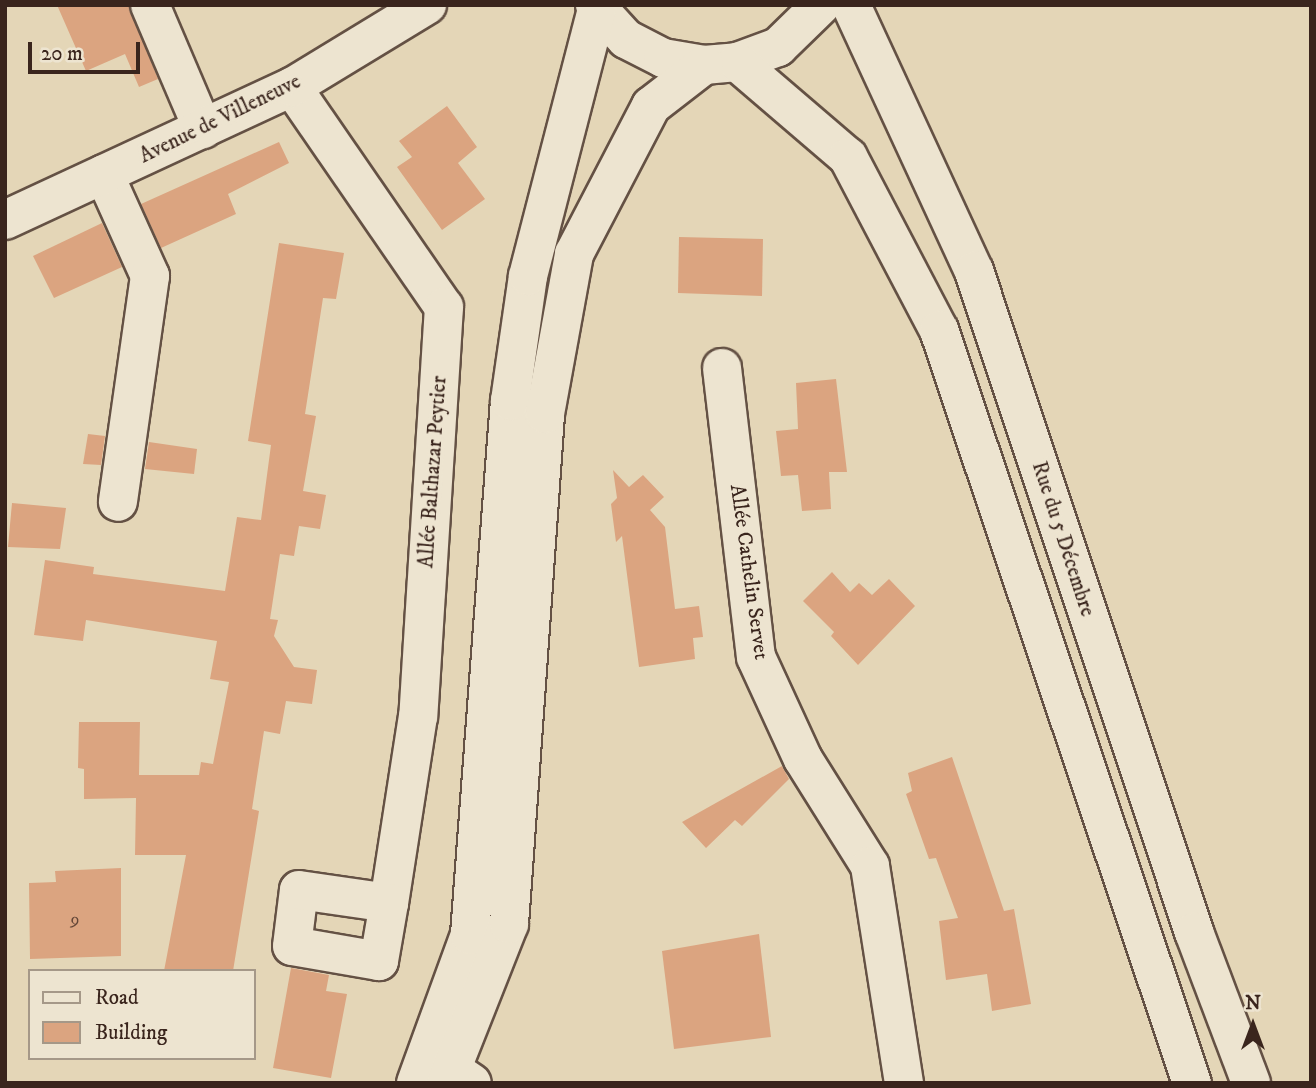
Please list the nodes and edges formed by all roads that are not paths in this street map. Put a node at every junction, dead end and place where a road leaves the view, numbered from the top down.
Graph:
1 (150, 5) edge
2 (427, 5) edge
3 (821, 5) edge
4 (851, 5) edge
5 (596, 8) edge
6 (720, 64) junction
7 (292, 87) junction
8 (202, 129) junction
9 (104, 174) junction
10 (5, 220) edge
11 (722, 368) dead end
12 (118, 502) dead end
13 (389, 903) dead end
14 (456, 1078) edge
15 (416, 1083) edge
16 (904, 1083) edge
17 (1192, 1083) edge
18 (1251, 1083) edge

1 - 8 main road
2 - 7 main road, Avenue de Villeneuve
3 - 6 main road
4 - 18 main road, Rue du 5 Décembre
5 - 6 main road
5 - 15 main road
6 - 14 main road
6 - 17 main road
7 - 8 main road, Avenue de Villeneuve
7 - 13 main road, Allée Balthazar Peytier
8 - 9 main road, Avenue de Villeneuve
9 - 10 main road, Avenue de Villeneuve
9 - 12 main road
11 - 16 main road, Allée Cathelin Servet

